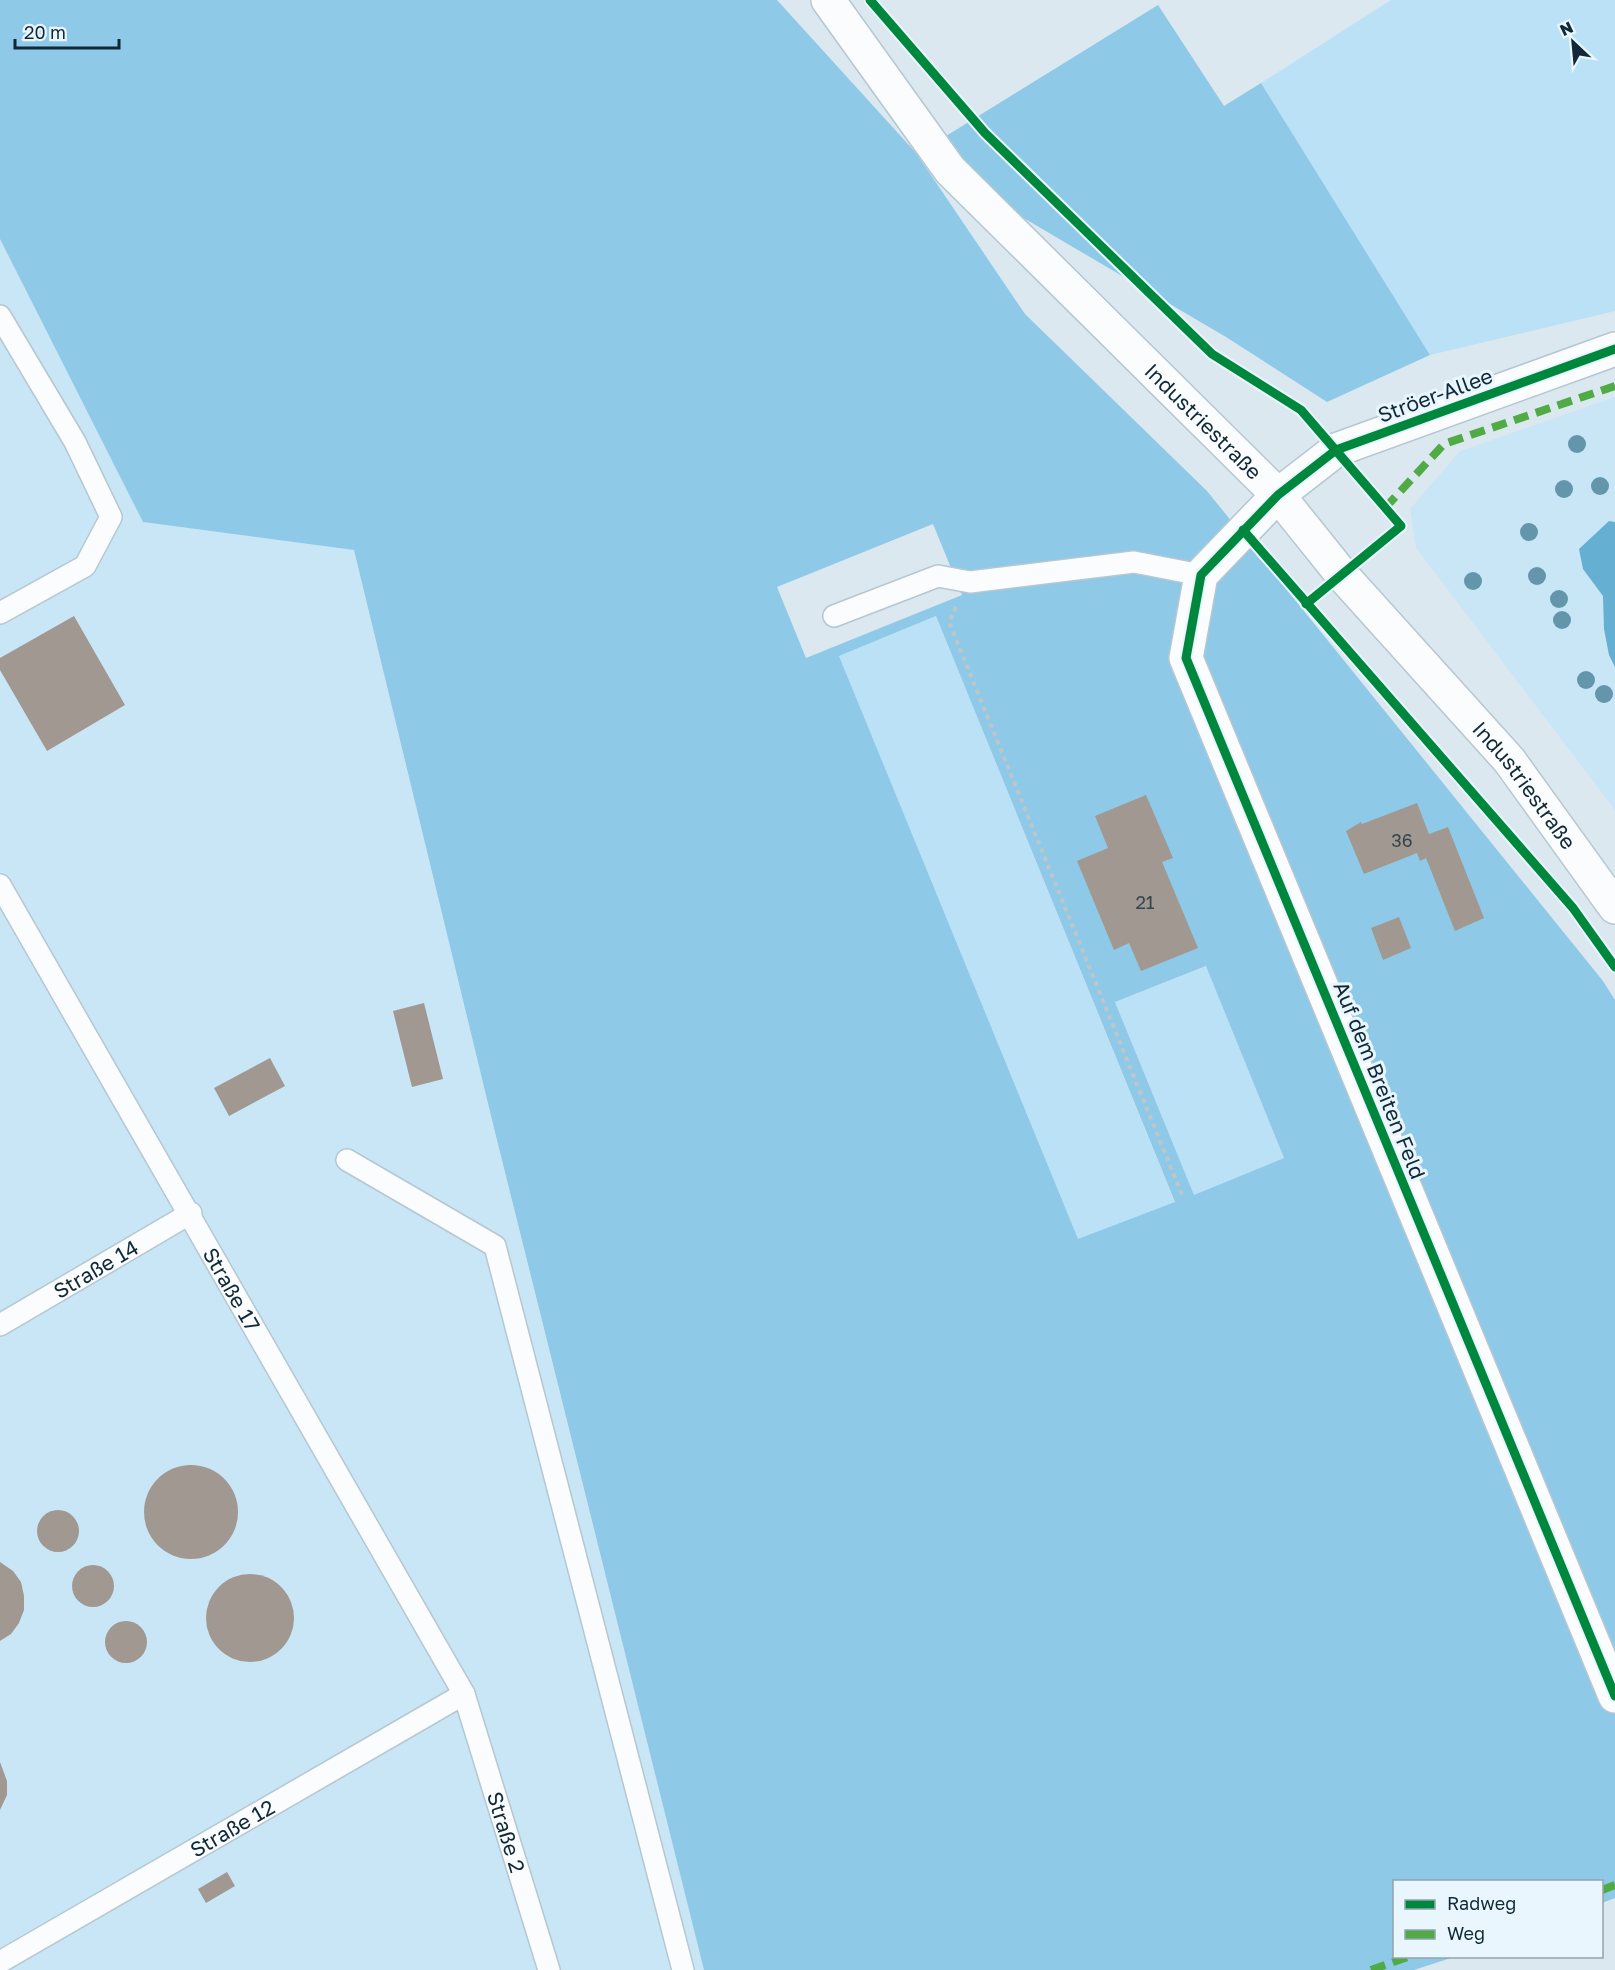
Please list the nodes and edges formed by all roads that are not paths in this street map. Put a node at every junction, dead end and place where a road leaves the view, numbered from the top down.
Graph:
1 (828, 0) edge
2 (0, 316) edge
3 (1615, 349) edge
4 (1278, 495) junction
5 (1201, 575) junction
6 (0, 613) edge
7 (834, 616) dead end
8 (0, 885) edge
9 (1615, 907) edge
10 (347, 1160) dead end
11 (191, 1213) junction
12 (0, 1325) edge
13 (464, 1694) junction
14 (1615, 1696) edge
15 (0, 1962) edge
16 (549, 1970) edge
17 (683, 1970) edge

1 - 4 street, Industriestraße
2 - 6 lane
3 - 4 street, Ströer-Allee
4 - 5 street
4 - 9 street, Industriestraße
5 - 7 lane
5 - 14 street, Auf dem Breiten Feld
8 - 11 lane, Straße 17
10 - 17 lane
11 - 12 lane, Straße 14
11 - 13 lane, Straße 17
13 - 15 lane, Straße 12
13 - 16 lane, Straße 2

